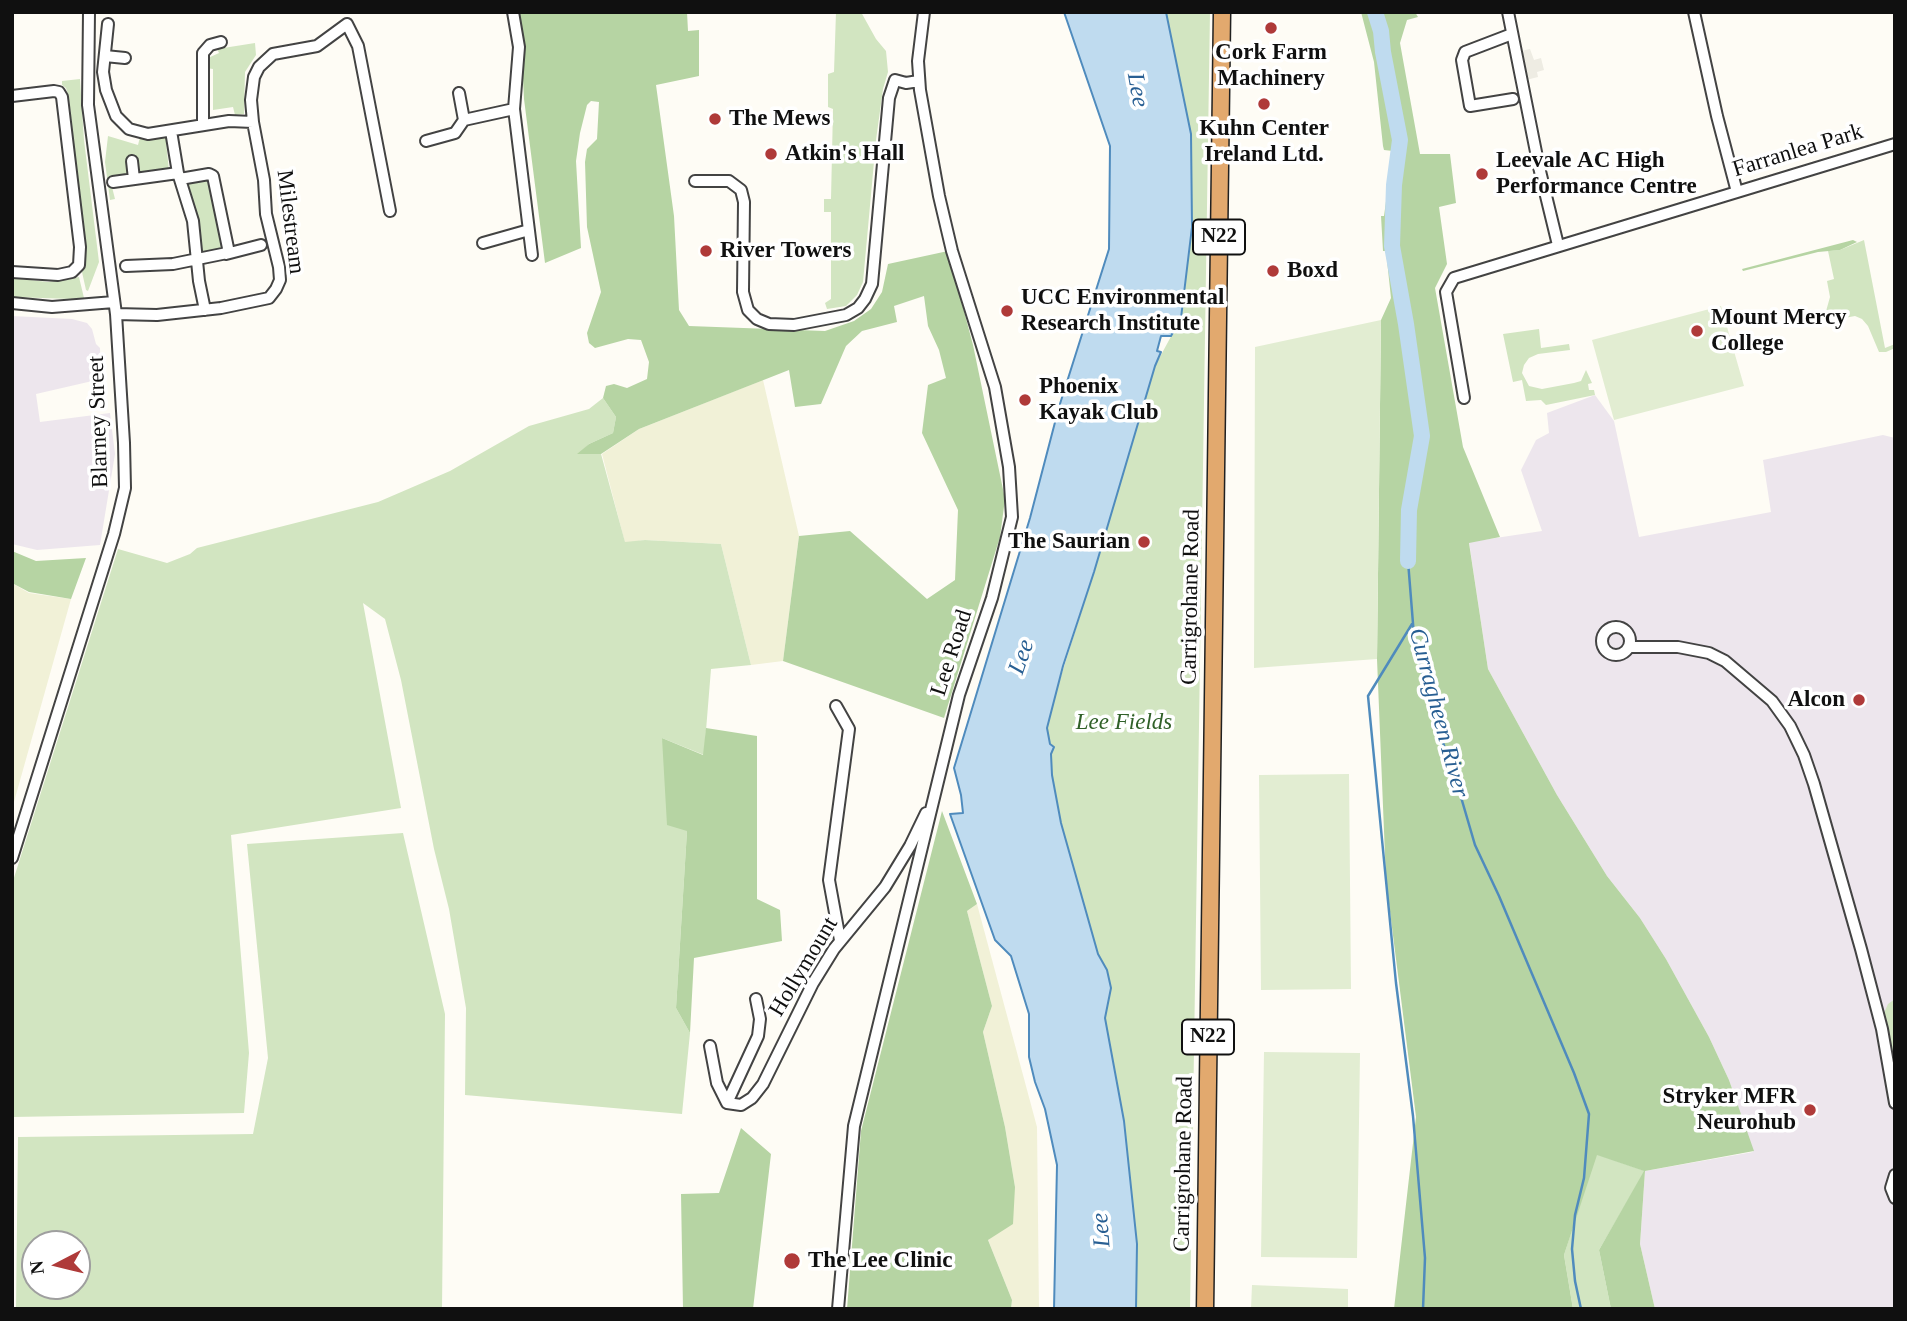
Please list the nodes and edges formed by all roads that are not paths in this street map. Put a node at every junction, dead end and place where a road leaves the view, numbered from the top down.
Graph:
1 (89, 12) edge
2 (513, 12) edge
3 (924, 12) edge
4 (1222, 12) edge
5 (1508, 12) edge
6 (1694, 12) edge
7 (349, 19) edge
8 (107, 24) dead end
9 (1512, 34) junction
10 (221, 42) dead end
11 (105, 56) junction
12 (125, 58) dead end
13 (919, 85) junction
14 (459, 93) dead end
15 (12, 96) edge
16 (1513, 99) dead end
17 (514, 109) junction
18 (464, 120) junction
19 (253, 122) junction
20 (203, 125) junction
21 (171, 131) junction
22 (426, 141) dead end
23 (1895, 145) edge
24 (132, 161) dead end
25 (179, 176) junction
26 (134, 179) junction
27 (695, 181) dead end
28 (113, 182) dead end
29 (1737, 191) junction
30 (390, 211) dead end
31 (529, 230) junction
32 (483, 243) dead end
33 (261, 245) dead end
34 (1558, 245) junction
35 (226, 254) junction
36 (533, 255) dead end
37 (198, 260) junction
38 (126, 266) dead end
39 (12, 272) edge
40 (114, 302) junction
41 (12, 303) edge
42 (205, 310) junction
43 (116, 314) junction
44 (1464, 398) dead end
45 (1629, 647) dead end
46 (836, 706) dead end
47 (933, 802) junction
48 (12, 858) edge
49 (840, 940) junction
50 (756, 999) dead end
51 (709, 1046) dead end
52 (727, 1102) junction
53 (1895, 1103) edge
54 (1895, 1175) edge
55 (1895, 1198) edge
56 (838, 1309) edge
57 (1205, 1309) edge

1 - 40 street, Blarney Street
2 - 17 street
3 - 13 street, Lee Road
4 - 57 highway, Carrigrohane Road / N22
5 - 9 street
6 - 29 street
7 - 19 street, Milestream
7 - 30 street
8 - 11 street
9 - 16 street
9 - 34 street
10 - 20 street
11 - 12 street
11 - 21 street
13 - 27 street
13 - 47 street, Lee Road
14 - 18 street
15 - 39 street
17 - 18 street
17 - 31 street
18 - 22 street
19 - 20 street
19 - 42 street, Milestream
20 - 21 street
21 - 25 street
23 - 29 street, Farranlea Park
24 - 26 street
25 - 26 street
25 - 35 street
25 - 37 street
26 - 28 street
29 - 34 street, Farranlea Park
31 - 32 street
31 - 36 street
33 - 35 street
34 - 44 street, Farranlea Park
35 - 37 street
37 - 38 street
37 - 42 street
40 - 41 street
40 - 43 street, Blarney Street
42 - 43 street, Milestream
43 - 48 street, Blarney Street
45 - 53 street
46 - 49 street
47 - 49 street, Hollymount
47 - 56 street, Lee Road
49 - 52 street, Hollymount
50 - 52 street, Hollymount
51 - 52 street
54 - 55 street

